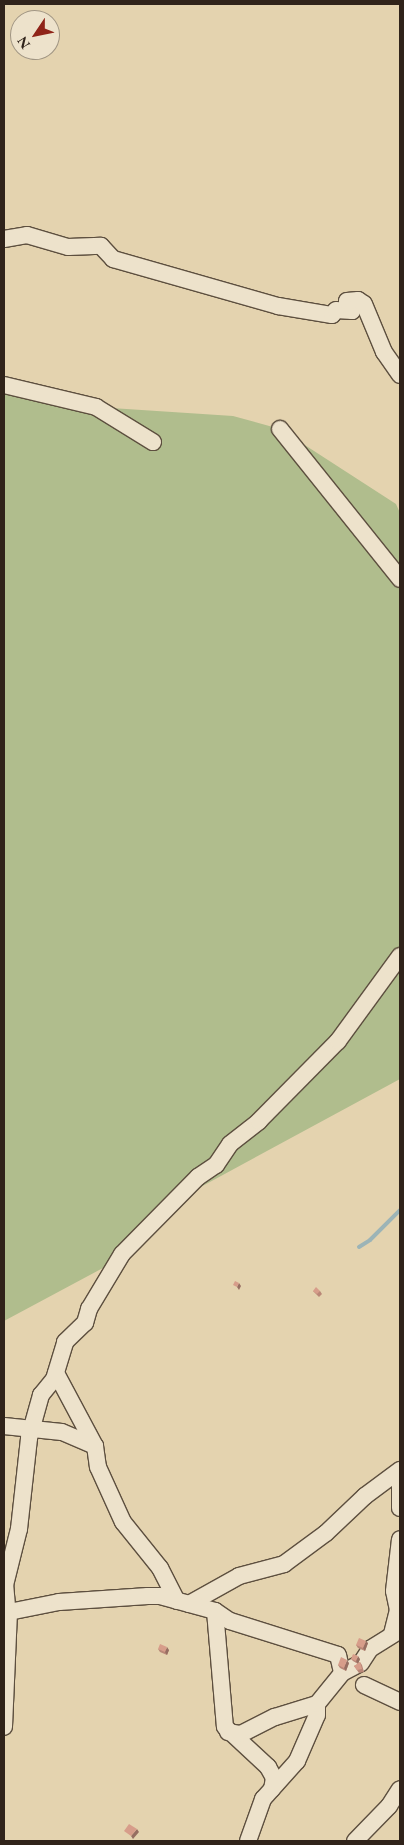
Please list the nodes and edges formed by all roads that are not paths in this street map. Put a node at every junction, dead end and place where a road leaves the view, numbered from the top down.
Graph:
1 (4, 239) edge
2 (400, 375) edge
3 (4, 385) edge
4 (280, 429) dead end
5 (153, 442) dead end
6 (400, 579) edge
7 (400, 956) edge
8 (56, 1372) junction
9 (4, 1426) edge
10 (32, 1428) junction
11 (94, 1446) junction
12 (400, 1470) edge
13 (400, 1479) edge
14 (400, 1508) edge
15 (400, 1539) edge
16 (183, 1602) junction
17 (7, 1608) edge
18 (215, 1612) junction
19 (396, 1632) edge
20 (342, 1673) junction
21 (364, 1685) dead end
22 (400, 1702) edge
23 (316, 1704) junction
24 (4, 1727) edge
25 (228, 1732) junction
26 (272, 1789) junction
27 (400, 1790) edge
28 (248, 1841) edge
29 (356, 1841) edge

1 - 2 street
3 - 5 street
4 - 6 street
7 - 8 street
8 - 10 street
8 - 11 street
9 - 10 street
10 - 11 street
10 - 17 street
11 - 16 street
12 - 16 street
13 - 14 street
15 - 19 street
16 - 17 street
16 - 18 street
17 - 24 street
18 - 20 street
18 - 25 street
19 - 20 street
20 - 23 street
21 - 22 street
23 - 25 street
23 - 26 street
25 - 26 street
26 - 28 street
27 - 29 street

